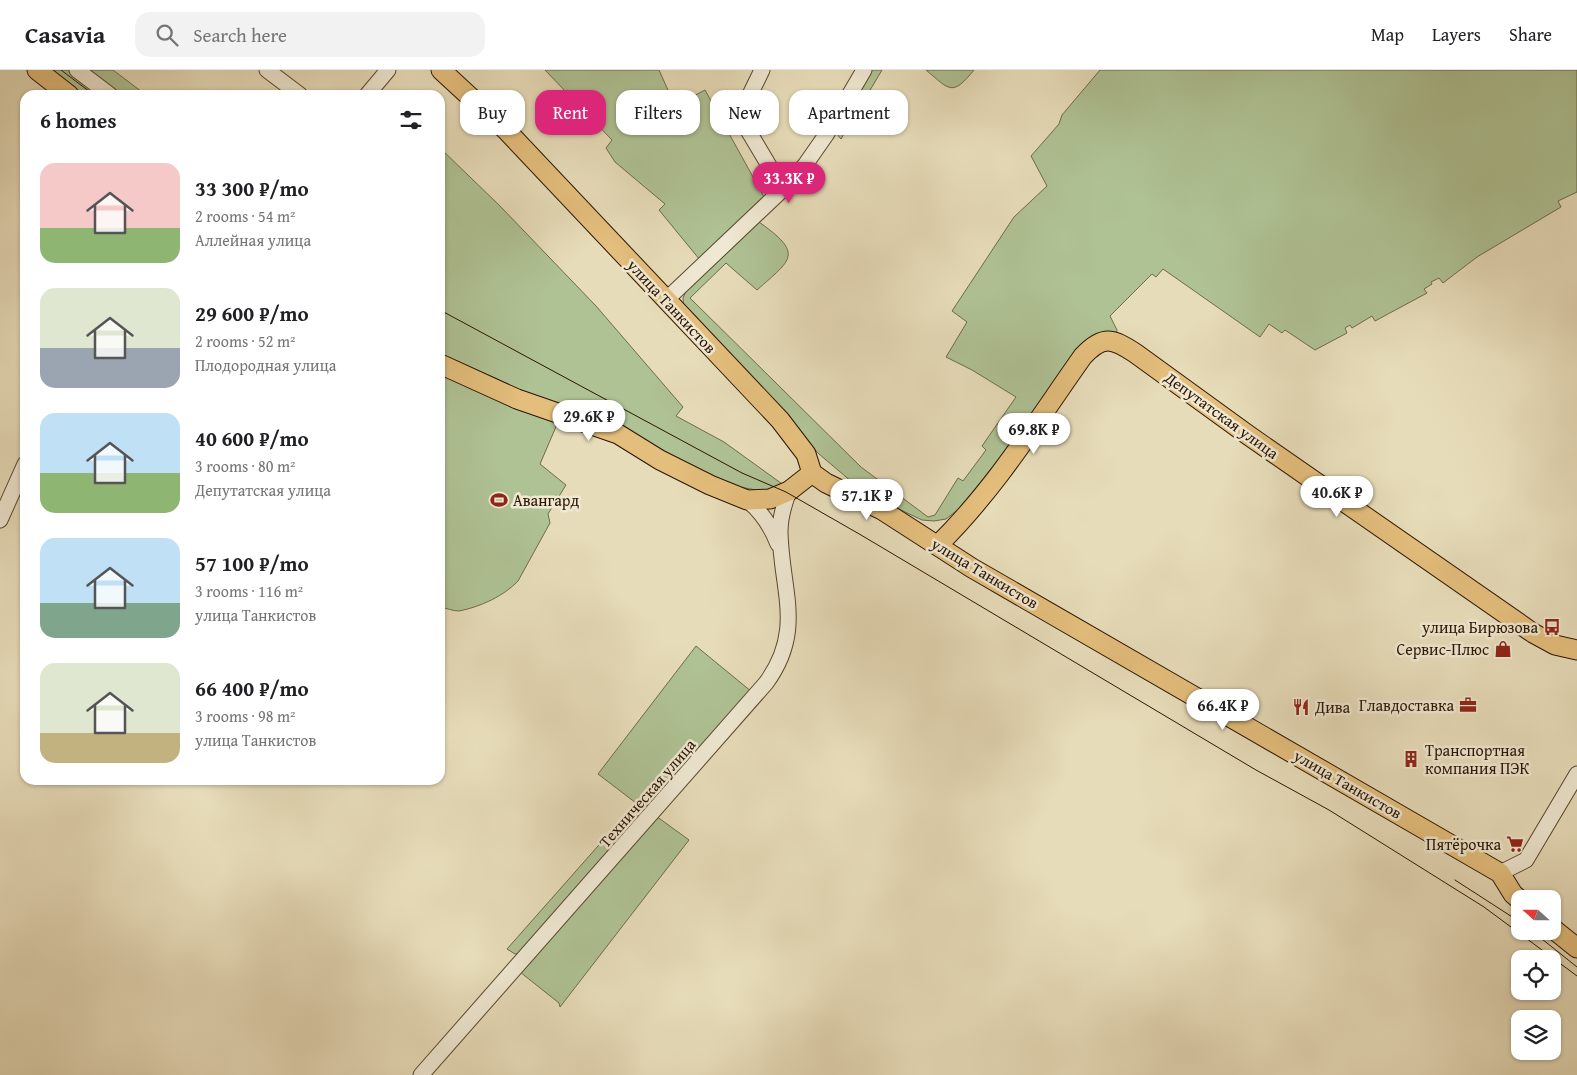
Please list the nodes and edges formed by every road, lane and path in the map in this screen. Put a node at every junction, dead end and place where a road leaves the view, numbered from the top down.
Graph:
1 (37, 70) edge
2 (77, 70) edge
3 (267, 70) edge
4 (388, 70) edge
5 (441, 70) edge
6 (762, 70) edge
7 (864, 70) edge
8 (63, 90) edge
9 (103, 90) edge
10 (293, 90) edge
11 (371, 90) edge
12 (783, 189) junction
13 (666, 300) junction
14 (445, 366) edge
15 (812, 473) junction
16 (20, 475) edge
17 (789, 491) junction
18 (747, 500) junction
19 (0, 520) edge
20 (938, 544) junction
21 (782, 552) junction
22 (1574, 650) edge
23 (1577, 774) edge
24 (1500, 873) junction
25 (1511, 891) edge
26 (1561, 935) edge
27 (1577, 948) edge
28 (421, 1075) edge

1 - 8 main road
2 - 9 street
3 - 10 street
4 - 11 street
5 - 13 main road, улица Танкистов
6 - 12 street
7 - 12 street
12 - 13 street
13 - 15 main road, улица Танкистов
14 - 18 main road
15 - 17 main road
15 - 20 main road, улица Танкистов
16 - 19 street
17 - 18 main road
17 - 21 street, Техническая улица
18 - 21 street
20 - 22 main road, Депутатская улица
20 - 24 main road, улица Танкистов
21 - 28 street, Техническая улица
23 - 24 street
24 - 25 main road, улица Танкистов
26 - 27 main road

